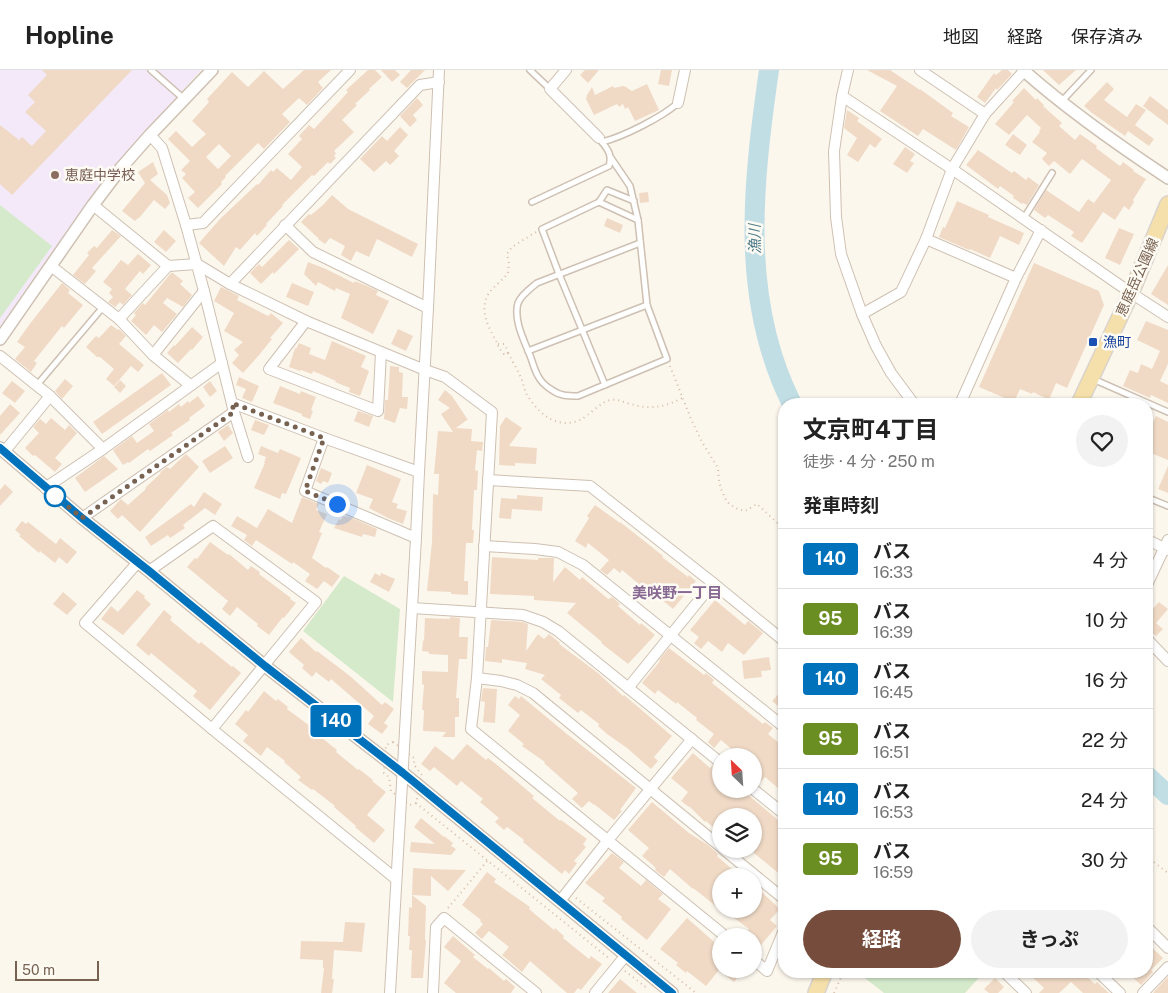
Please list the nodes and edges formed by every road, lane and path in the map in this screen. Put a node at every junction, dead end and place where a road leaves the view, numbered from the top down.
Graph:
1 (151, 70) edge
2 (212, 70) edge
3 (350, 70) edge
4 (439, 70) edge
5 (530, 70) edge
6 (566, 70) edge
7 (685, 70) edge
8 (848, 70) edge
9 (920, 70) edge
10 (1024, 70) edge
11 (1091, 70) edge
12 (438, 82) junction
13 (550, 89) junction
14 (842, 96) junction
15 (184, 99) junction
16 (1061, 102) junction
17 (678, 103) joint
18 (985, 114) junction
19 (150, 135) junction
20 (600, 140) junction
21 (612, 158) junction
22 (952, 168) junction
23 (1052, 173) dead end
24 (1168, 178) edge
25 (634, 201) junction
26 (532, 202) dead end
27 (599, 202) junction
28 (1168, 204) edge
29 (93, 205) junction
30 (1024, 218) junction
31 (638, 220) junction
32 (186, 225) junction
33 (285, 225) junction
34 (542, 229) junction
35 (1041, 230) junction
36 (926, 239) junction
37 (640, 243) junction
38 (197, 264) junction
39 (51, 266) junction
40 (168, 266) junction
41 (559, 274) junction
42 (1016, 278) junction
43 (230, 284) junction
44 (204, 291) junction
45 (1130, 293) junction
46 (647, 305) junction
47 (103, 306) junction
48 (428, 308) junction
49 (862, 314) junction
50 (1168, 317) edge
51 (119, 320) junction
52 (306, 321) junction
53 (582, 330) junction
54 (0, 339) edge
55 (498, 344) junction
56 (528, 351) junction
57 (381, 352) junction
58 (508, 353) junction
59 (153, 355) junction
60 (0, 356) edge
61 (668, 359) junction
62 (222, 363) junction
63 (425, 370) junction
64 (1091, 378) junction
65 (605, 384) junction
66 (190, 385) junction
67 (37, 386) junction
68 (50, 396) junction
69 (682, 398) junction
70 (909, 398) edge
71 (963, 398) edge
72 (1082, 398) edge
73 (1136, 398) edge
74 (1153, 405) edge
75 (233, 407) junction
76 (1168, 412) edge
77 (324, 438) junction
78 (103, 449) junction
79 (2, 450) edge
80 (248, 457) dead end
81 (419, 472) junction
82 (488, 480) junction
83 (45, 488) junction
84 (1153, 501) edge
85 (1168, 506) edge
86 (82, 518) junction
87 (778, 523) edge
88 (416, 538) junction
89 (1153, 541) edge
90 (484, 546) junction
91 (1167, 546) edge
92 (138, 562) junction
93 (149, 571) junction
94 (1153, 573) edge
95 (713, 583) junction
96 (412, 608) junction
97 (480, 612) junction
98 (670, 636) junction
99 (778, 636) edge
100 (1153, 646) edge
101 (1168, 662) edge
102 (265, 666) junction
103 (477, 678) junction
104 (628, 688) junction
105 (778, 723) edge
106 (212, 729) junction
107 (692, 740) junction
108 (712, 756) edge
109 (403, 773) junction
110 (650, 789) junction
111 (762, 796) edge
112 (416, 802) dead end
113 (778, 809) edge
114 (608, 840) junction
115 (712, 840) edge
116 (734, 858) edge
117 (488, 860) junction
118 (1153, 861) edge
119 (1168, 873) edge
120 (396, 879) junction
121 (778, 894) edge
122 (560, 901) junction
123 (444, 918) junction
124 (715, 928) edge
125 (1153, 933) edge
126 (778, 944) edge
127 (1168, 948) edge
128 (626, 955) junction
129 (618, 965) junction
130 (762, 967) edge
131 (1168, 967) edge
132 (823, 978) edge
133 (841, 978) edge
134 (1010, 978) edge
135 (1104, 978) edge
136 (1024, 992) edge
137 (390, 993) edge
138 (434, 993) edge
139 (536, 993) edge
140 (596, 993) edge
141 (653, 993) edge
142 (672, 993) edge
143 (816, 993) edge
144 (834, 993) edge
145 (1120, 993) edge
146 (1143, 993) edge

1 - 15 lane
2 - 15 street
3 - 32 street
4 - 12 street
5 - 13 lane
6 - 13 street
7 - 17 street
8 - 14 street
9 - 18 street
10 - 16 street
10 - 18 street
11 - 16 lane
12 - 33 street
12 - 48 street
13 - 20 street
14 - 22 street
14 - 49 street
15 - 19 street
16 - 24 street
17 - 20 lane
18 - 22 street
19 - 29 street
19 - 32 street
20 - 21 lane
21 - 25 lane
21 - 26 lane
22 - 30 street
22 - 36 street
23 - 30 lane
25 - 27 lane
25 - 31 lane
27 - 31 lane
27 - 34 lane
28 - 45 main road, 恵庭岳公園線
29 - 39 street
29 - 40 street
30 - 35 street
31 - 37 lane
32 - 38 street
33 - 43 street
33 - 48 street
34 - 41 lane
34 - 55 path
35 - 42 street
35 - 45 street
36 - 42 street
36 - 49 street
37 - 41 lane
37 - 46 lane
38 - 40 street
38 - 43 street
38 - 44 street
39 - 47 street
39 - 54 street
40 - 51 street
41 - 53 lane
41 - 56 lane
42 - 71 street
43 - 52 street
44 - 59 street
44 - 62 street
45 - 50 street
45 - 64 main road, 恵庭岳公園線
46 - 53 lane
46 - 61 lane
47 - 51 street
47 - 67 lane
48 - 63 street
49 - 70 street
51 - 59 street
52 - 57 street
52 - 57 street
53 - 56 lane
53 - 65 lane
55 - 58 path
55 - 58 path
56 - 65 lane
57 - 63 street
58 - 69 path
59 - 66 street
60 - 67 street
61 - 65 lane
61 - 69 path
62 - 66 street
62 - 75 street
63 - 81 street
63 - 82 street
64 - 72 main road, 恵庭岳公園線
64 - 73 lane
66 - 78 street
67 - 68 street
68 - 78 street
68 - 79 street
69 - 87 path
74 - 76 lane
75 - 77 street
75 - 80 street
75 - 86 street
77 - 81 street
77 - 88 street
78 - 83 street
79 - 83 street
81 - 88 street
82 - 90 street
82 - 95 street
83 - 86 street
84 - 85 lane
86 - 92 street
88 - 96 street
89 - 91 street
90 - 97 street
90 - 98 street
91 - 94 street
92 - 93 street
92 - 106 street
93 - 102 street
93 - 102 street
95 - 98 street
95 - 99 street
96 - 97 street
96 - 109 street
97 - 103 street
97 - 104 street
98 - 104 street
98 - 105 street
100 - 101 street
102 - 106 street
102 - 109 street
103 - 110 street
103 - 114 street
104 - 107 street
106 - 120 street
107 - 108 street
107 - 110 street
109 - 120 street
109 - 122 street
110 - 114 street
110 - 115 street
111 - 113 street
112 - 117 path
114 - 122 street
114 - 124 street
116 - 121 street
117 - 123 path
117 - 129 path
118 - 119 path
120 - 137 street
122 - 128 street
123 - 138 street
123 - 139 street
125 - 127 street
126 - 130 street
128 - 129 street
128 - 142 street
129 - 140 street
129 - 141 path
131 - 146 street
132 - 143 main road
133 - 144 path
134 - 136 street
135 - 145 street

